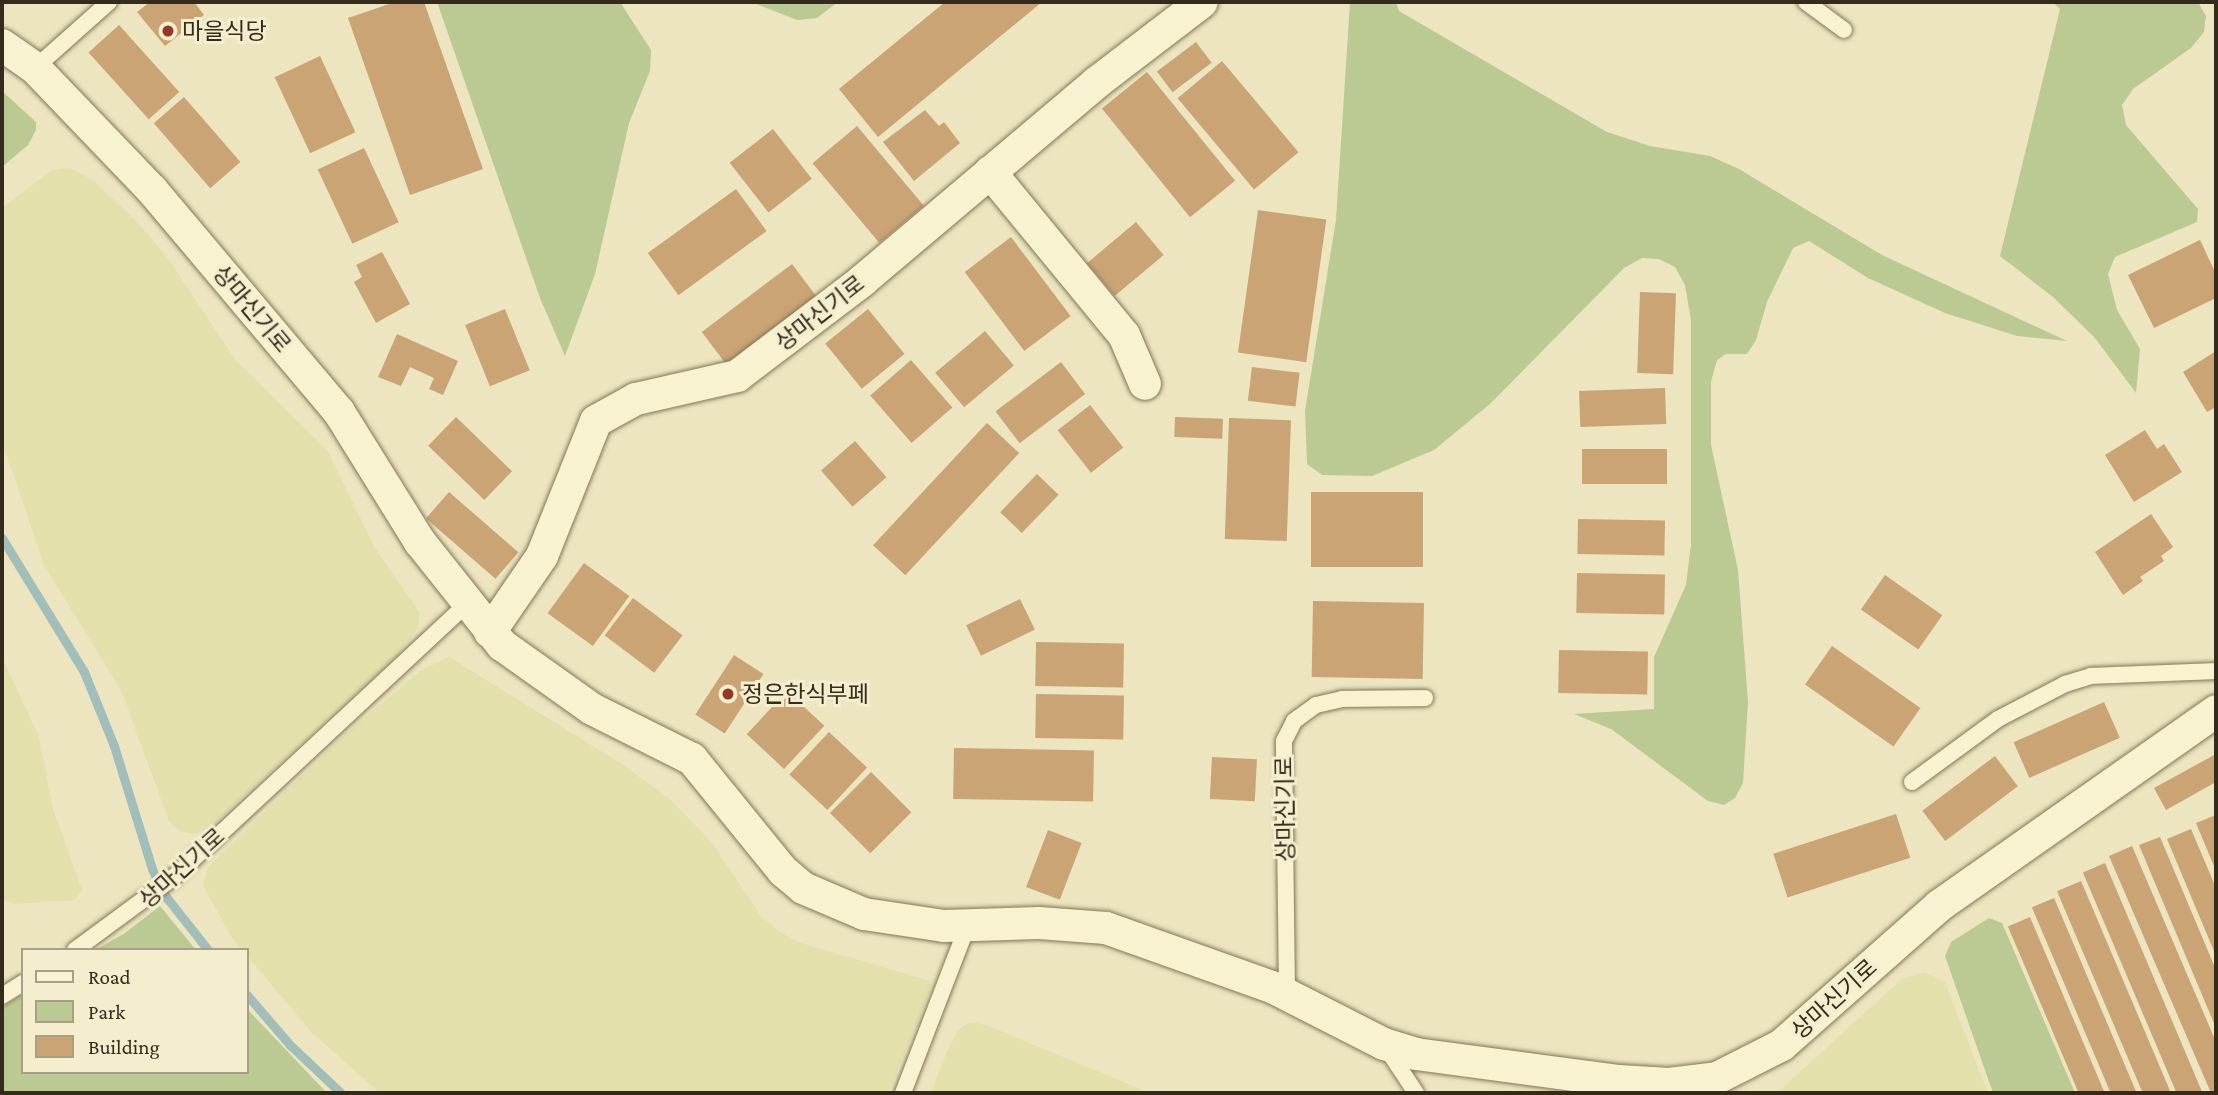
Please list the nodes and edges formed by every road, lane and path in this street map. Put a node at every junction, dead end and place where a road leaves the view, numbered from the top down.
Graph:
1 (109, 2) edge
2 (1202, 2) edge
3 (1805, 2) edge
4 (1844, 30) dead end
5 (2, 46) edge
6 (34, 68) junction
7 (990, 172) junction
8 (1145, 384) dead end
9 (466, 605) junction
10 (490, 632) junction
11 (2216, 671) edge
12 (1425, 698) dead end
13 (2216, 711) edge
14 (1912, 782) dead end
15 (967, 927) junction
16 (78, 948) edge
17 (21, 984) edge
18 (1287, 994) junction
19 (2, 996) edge
20 (1384, 1044) junction
21 (902, 1093) edge
22 (1416, 1093) edge

1 - 6 lane
2 - 7 street, 상마신기로
3 - 4 lane
5 - 6 street, 상마신기로
6 - 9 street, 상마신기로
7 - 8 street
7 - 10 street, 상마신기로
9 - 10 street, 상마신기로
9 - 16 lane, 상마신기로
10 - 15 street, 상마신기로
11 - 14 lane
12 - 18 lane, 상마신기로
13 - 20 street, 상마신기로
15 - 18 street, 상마신기로
15 - 21 lane
17 - 19 lane
18 - 20 street, 상마신기로
20 - 22 lane, 상마신기로

